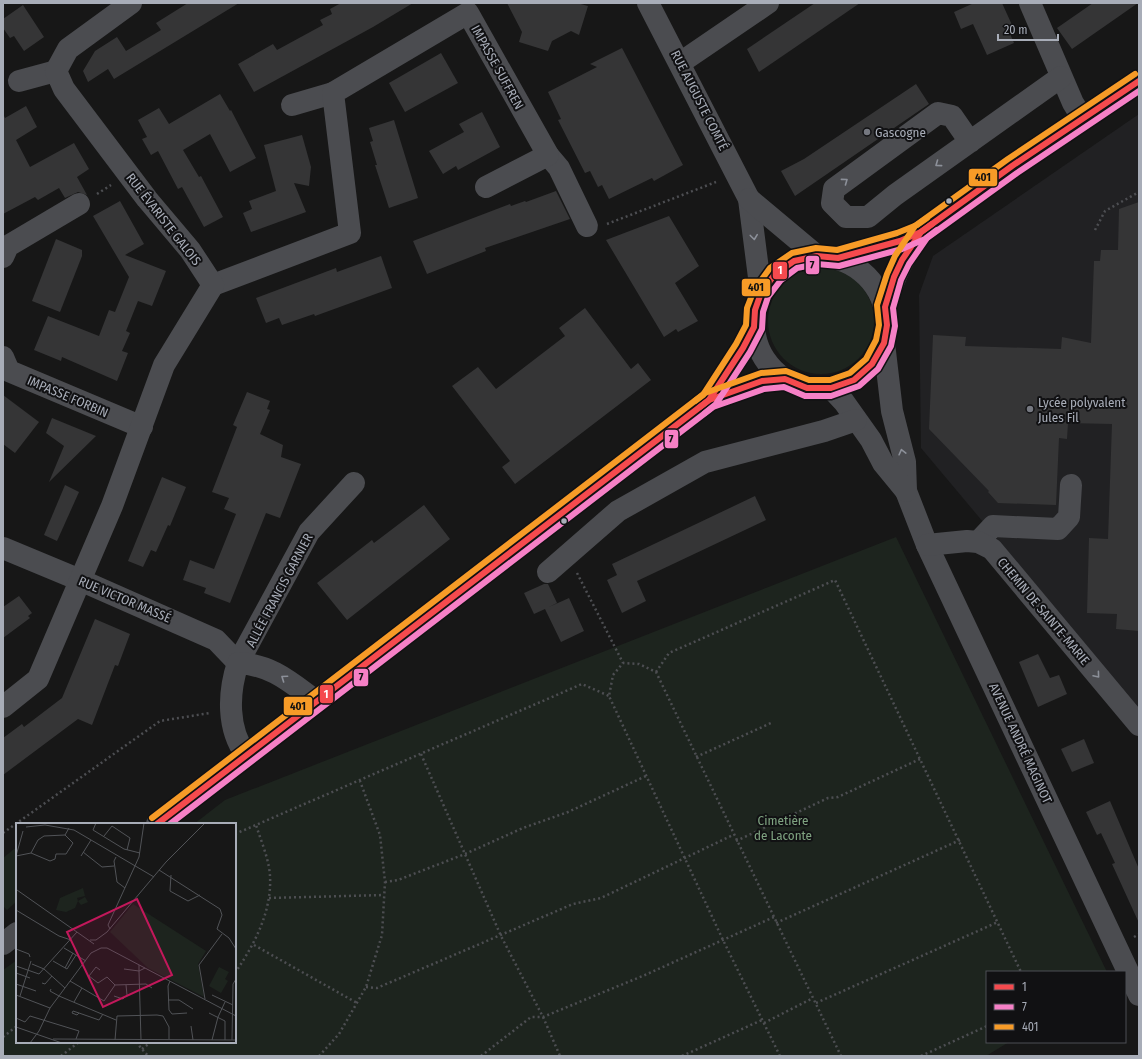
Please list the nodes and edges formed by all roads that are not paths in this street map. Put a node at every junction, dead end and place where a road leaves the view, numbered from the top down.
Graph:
1 (131, 3) edge
2 (648, 3) edge
3 (768, 3) edge
4 (1030, 3) edge
5 (680, 63) junction
6 (56, 71) junction
7 (1062, 77) junction
8 (1139, 80) edge
9 (20, 81) dead end
10 (334, 93) junction
11 (292, 105) dead end
12 (1083, 119) junction
13 (970, 142) junction
14 (548, 155) junction
15 (486, 187) dead end
16 (749, 198) junction
17 (79, 204) road end
18 (587, 226) road end
19 (920, 232) junction
20 (817, 256) junction
21 (3, 257) edge
22 (838, 258) junction
23 (213, 285) junction
24 (761, 293) junction
25 (885, 307) junction
26 (754, 327) junction
27 (884, 343) junction
28 (3, 357) edge
29 (784, 379) junction
30 (831, 388) junction
31 (709, 400) junction
32 (856, 420) junction
33 (142, 427) junction
34 (354, 483) dead end
35 (1071, 485) dead end
36 (906, 491) junction
37 (978, 542) junction
38 (927, 545) junction
39 (3, 548) edge
40 (548, 572) dead end
41 (80, 580) junction
42 (238, 664) junction
43 (316, 701) junction
44 (3, 707) edge
45 (1139, 725) edge
46 (246, 755) junction
47 (158, 823) edge
48 (16, 934) edge
49 (3, 944) edge
50 (1139, 994) edge

1 - 6 street
2 - 5 street, RUE AUGUSTE COMTÉ
3 - 5 street
4 - 7 street
5 - 16 street, RUE AUGUSTE COMTÉ
6 - 9 street
6 - 23 street, RUE ÉVARISTE GALOIS
7 - 12 street
7 - 13 street
8 - 12 street
10 - 11 street, IMPASSE SUFFREN
10 - 14 street, IMPASSE SUFFREN
10 - 23 street
12 - 19 street
13 -> 13 street
14 - 15 street
14 - 18 street
16 - 20 street, RUE AUGUSTE COMTÉ
16 -> 24 street, RUE AUGUSTE COMTÉ
17 - 21 street
19 - 22 street
19 - 25 street
20 - 22 street
20 - 24 street
22 - 25 street
23 - 33 street
24 - 26 street
25 - 27 street
26 - 29 street
26 - 31 street
27 - 30 street
36 -> 27 street, AVENUE ANDRÉ MAGINOT
28 - 33 street, IMPASSE FORBIN
29 - 30 street
29 - 31 street
30 - 32 street, AVENUE ANDRÉ MAGINOT
31 - 43 street
32 - 36 street, AVENUE ANDRÉ MAGINOT
32 - 40 street
33 - 41 street
34 - 42 street, ALLÉE FRANCIS GARNIER
35 - 37 street
36 - 38 street, AVENUE ANDRÉ MAGINOT
37 - 38 street
37 -> 45 street, CHEMIN DE SAINTE-MARIE
38 - 50 street, AVENUE ANDRÉ MAGINOT
39 - 41 street, RUE VICTOR MASSÉ
41 - 42 street, RUE VICTOR MASSÉ
41 - 44 street
43 -> 42 street
42 - 46 street
43 - 46 street
46 - 47 street
48 - 49 street

